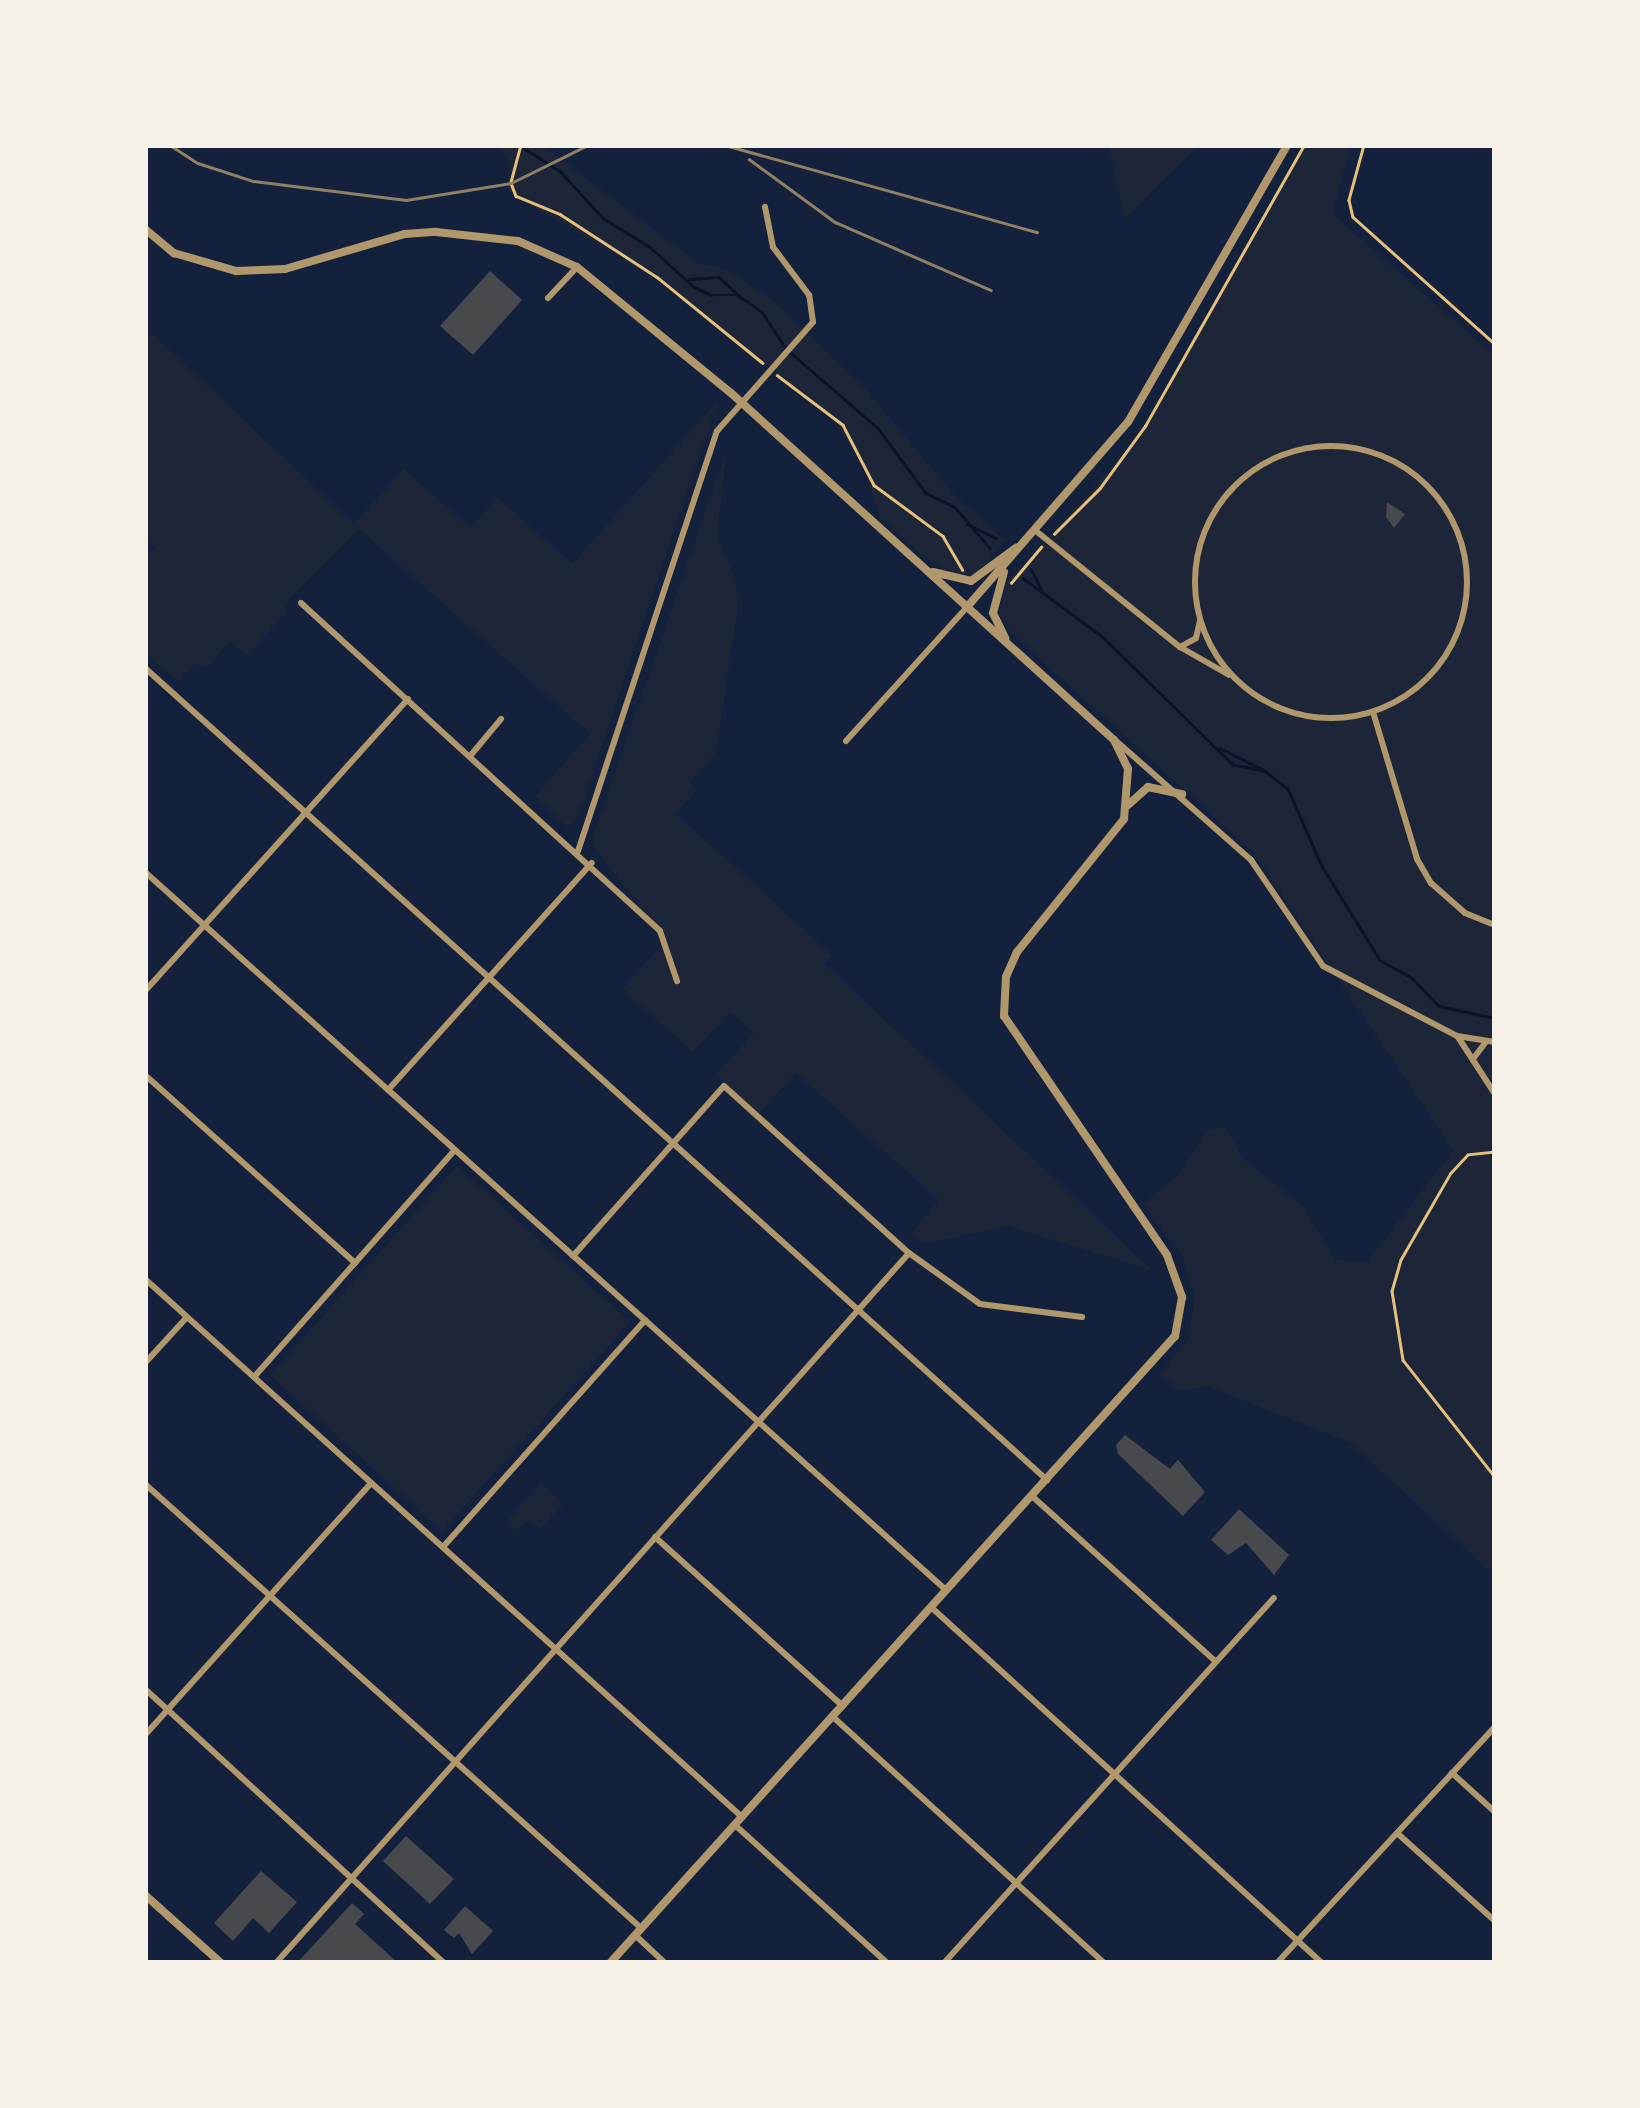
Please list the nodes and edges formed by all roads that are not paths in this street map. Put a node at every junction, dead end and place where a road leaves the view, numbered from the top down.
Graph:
1 (1286, 145) edge
2 (765, 207) dead end
3 (145, 229) edge
4 (577, 267) junction
5 (548, 298) dead end
6 (739, 400) junction
7 (1033, 535) junction
8 (1010, 560) junction
9 (917, 561) junction
10 (301, 603) dead end
11 (967, 607) junction
12 (1201, 618) junction
13 (1010, 646) junction
14 (1180, 647) junction
15 (145, 668) edge
16 (1234, 678) junction
17 (408, 699) junction
18 (1373, 712) junction
19 (501, 718) dead end
20 (1103, 730) junction
21 (846, 742) dead end
22 (471, 755) junction
23 (1182, 794) junction
24 (1128, 805) junction
25 (306, 812) junction
26 (578, 850) junction
27 (592, 864) junction
28 (145, 872) edge
29 (204, 925) junction
30 (1495, 925) edge
31 (490, 977) junction
32 (676, 981) dead end
33 (145, 991) edge
34 (1458, 1036) junction
35 (1495, 1042) edge
36 (1485, 1043) junction
37 (1473, 1060) junction
38 (145, 1075) edge
39 (388, 1090) junction
40 (1495, 1094) edge
41 (674, 1142) junction
42 (456, 1150) junction
43 (909, 1253) junction
44 (574, 1256) junction
45 (355, 1263) junction
46 (145, 1279) edge
47 (858, 1310) junction
48 (187, 1316) junction
49 (1082, 1316) dead end
50 (646, 1320) junction
51 (145, 1363) edge
52 (254, 1377) junction
53 (758, 1422) junction
54 (1047, 1480) junction
55 (372, 1483) junction
56 (145, 1484) edge
57 (1032, 1497) junction
58 (655, 1536) junction
59 (443, 1546) junction
60 (948, 1591) junction
61 (270, 1596) junction
62 (1274, 1598) dead end
63 (932, 1608) junction
64 (556, 1648) junction
65 (1216, 1662) junction
66 (145, 1689) edge
67 (843, 1706) junction
68 (168, 1709) junction
69 (833, 1717) junction
70 (1492, 1730) edge
71 (145, 1734) edge
72 (454, 1761) junction
73 (1452, 1773) junction
74 (1115, 1774) junction
75 (1495, 1812) edge
76 (742, 1817) junction
77 (734, 1825) junction
78 (1397, 1832) junction
79 (352, 1875) junction
80 (1016, 1883) junction
81 (145, 1895) edge
82 (1495, 1922) edge
83 (638, 1932) junction
84 (1298, 1941) junction
85 (220, 1963) edge
86 (276, 1963) edge
87 (444, 1963) edge
88 (610, 1963) edge
89 (665, 1963) edge
90 (886, 1963) edge
91 (944, 1963) edge
92 (1104, 1963) edge
93 (1278, 1963) edge
94 (1322, 1963) edge

1 - 7 street
2 - 6 street
3 - 4 street
4 - 5 street
4 - 6 street
6 - 9 street
6 - 26 street
7 - 8 street
7 - 9 street
7 - 14 street
8 - 11 street
8 - 13 street
9 - 11 street
10 - 17 street
11 - 13 street
11 - 21 street
12 - 14 street
12 - 16 street
12 - 18 street
13 - 20 street
14 - 16 street
15 - 25 street
16 - 18 street
17 - 22 street
17 - 25 street
18 - 30 street
19 - 22 street
20 - 23 street
20 - 24 street
22 - 26 street
23 - 24 street
23 - 34 street
24 - 54 street
25 - 29 street
25 - 31 street
26 - 27 street
27 - 31 street
27 - 32 street
28 - 29 street
29 - 33 street
29 - 39 street
31 - 39 street
31 - 41 street
34 - 36 street
34 - 37 street
35 - 36 street
36 - 37 street
37 - 40 street
38 - 45 street
39 - 42 street
41 - 43 street
41 - 44 street
41 - 47 street
42 - 44 street
42 - 45 street
43 - 47 street
43 - 49 street
44 - 50 street
45 - 52 street
46 - 48 street
47 - 53 street
47 - 54 street
48 - 51 street
48 - 52 street
50 - 53 street
50 - 59 street
52 - 55 street
53 - 58 street
53 - 60 street
54 - 57 street
55 - 59 street
55 - 61 street
56 - 61 street
57 - 60 street
57 - 65 street
58 - 64 street
58 - 67 street
59 - 64 street
60 - 63 street
61 - 68 street
61 - 72 street
62 - 65 street
63 - 67 street
63 - 74 street
64 - 72 street
64 - 76 street
65 - 74 street
66 - 68 street
67 - 69 street
68 - 71 street
68 - 79 street
69 - 76 street
69 - 80 street
70 - 73 street
72 - 79 street
72 - 83 street
73 - 75 street
73 - 78 street
74 - 80 street
74 - 84 street
76 - 77 street
77 - 83 street
77 - 90 street
78 - 82 street
78 - 84 street
79 - 86 street
79 - 87 street
80 - 91 street
80 - 92 street
81 - 85 street
83 - 88 street
83 - 89 street
84 - 93 street
84 - 94 street

